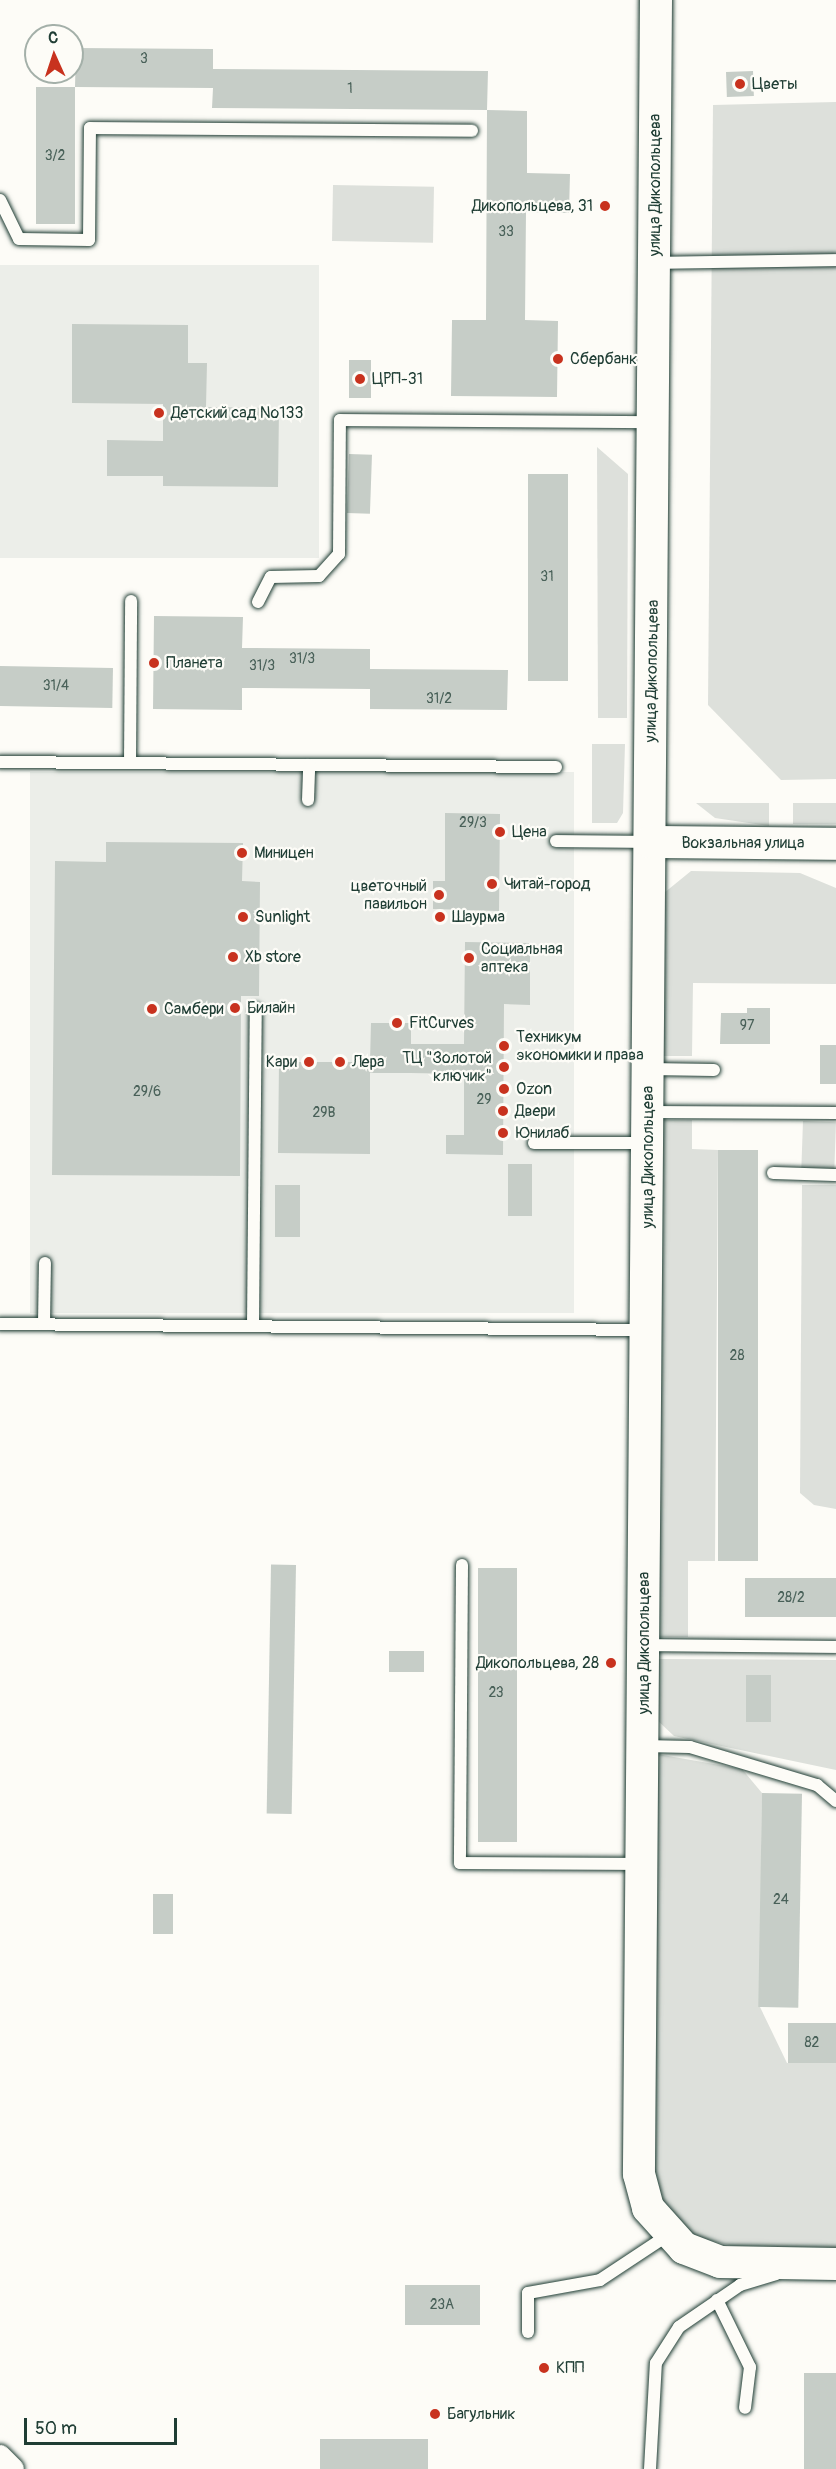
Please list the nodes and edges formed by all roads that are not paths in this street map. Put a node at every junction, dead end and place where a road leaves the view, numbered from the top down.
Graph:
1 (656, 0) edge
2 (472, 131) dead end
3 (0, 200) edge
4 (836, 260) edge
5 (655, 263) junction
6 (653, 422) junction
7 (131, 601) dead end
8 (258, 602) dead end
9 (0, 762) edge
10 (130, 763) junction
11 (309, 765) junction
12 (556, 767) dead end
13 (308, 800) dead end
14 (556, 841) dead end
15 (650, 842) junction
16 (836, 844) edge
17 (256, 1009) dead end
18 (648, 1069) junction
19 (714, 1070) dead end
20 (648, 1112) junction
21 (836, 1113) edge
22 (534, 1143) dead end
23 (648, 1143) junction
24 (773, 1173) dead end
25 (836, 1175) edge
26 (45, 1263) dead end
27 (0, 1324) edge
28 (44, 1324) junction
29 (253, 1326) junction
30 (646, 1330) junction
31 (462, 1565) dead end
32 (644, 1645) junction
33 (836, 1647) edge
34 (643, 1746) junction
35 (836, 1801) edge
36 (642, 1864) junction
37 (668, 2235) junction
38 (824, 2264) edge
39 (717, 2300) junction
40 (528, 2332) dead end
41 (745, 2408) dead end
42 (0, 2456) edge
43 (14, 2469) edge
44 (650, 2469) edge

1 - 5 street, улица Дикопольцева
2 - 3 lane
4 - 5 lane
5 - 6 street, улица Дикопольцева
6 - 8 lane
6 - 15 street, улица Дикопольцева
7 - 10 lane
9 - 10 lane
10 - 11 lane
11 - 12 lane
11 - 13 lane
14 - 15 lane
15 - 16 street, Вокзальная улица
15 - 18 street, улица Дикопольцева
17 - 29 lane
18 - 19 lane
18 - 20 street, улица Дикопольцева
20 - 21 lane
20 - 23 street, улица Дикопольцева
22 - 23 lane
23 - 30 street, улица Дикопольцева
24 - 25 lane
26 - 28 lane
27 - 28 lane
28 - 29 lane
29 - 30 lane
30 - 32 street, улица Дикопольцева
31 - 36 lane
32 - 33 lane
32 - 34 street, улица Дикопольцева
34 - 35 lane
34 - 36 street, улица Дикопольцева
36 - 37 street, улица Дикопольцева
37 - 38 street
37 - 40 lane
38 - 39 lane
39 - 41 lane
39 - 44 lane
42 - 43 street

